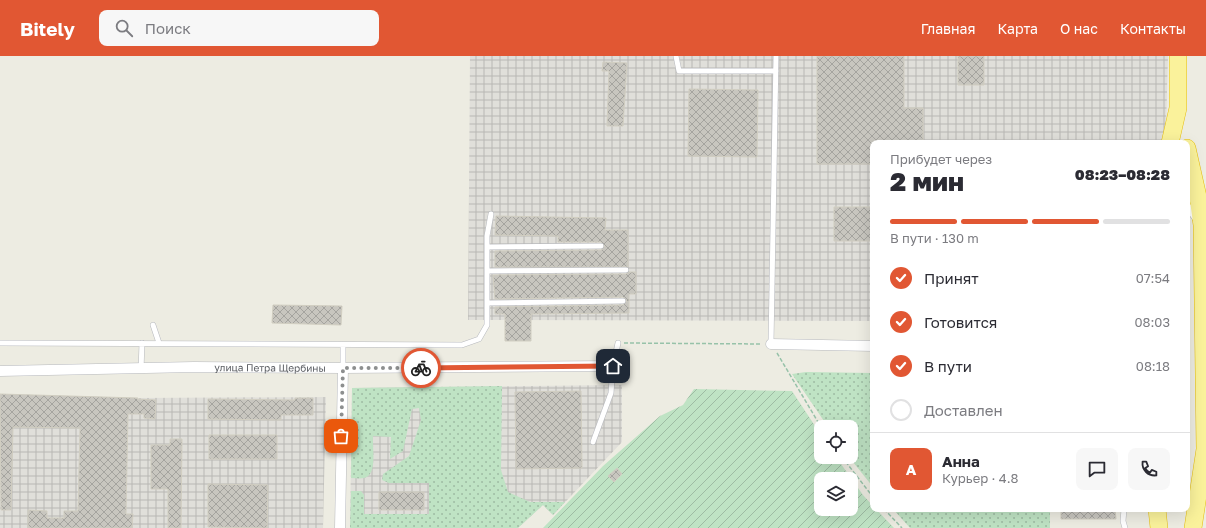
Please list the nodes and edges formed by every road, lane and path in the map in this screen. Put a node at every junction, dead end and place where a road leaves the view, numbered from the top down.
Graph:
1 (676, 56) edge
2 (776, 56) edge
3 (1178, 56) edge
4 (776, 71) junction
5 (1178, 108) junction
6 (1171, 140) edge
7 (1185, 140) edge
8 (1190, 161) edge
9 (1190, 210) edge
10 (491, 214) dead end
11 (1202, 225) junction
12 (601, 246) dead end
13 (487, 247) junction
14 (626, 270) dead end
15 (488, 271) junction
16 (623, 301) dead end
17 (488, 304) junction
18 (153, 325) dead end
19 (0, 343) edge
20 (142, 343) junction
21 (160, 343) junction
22 (618, 343) joint
23 (771, 344) junction
24 (343, 345) junction
25 (870, 346) edge
26 (613, 366) junction
27 (343, 368) junction
28 (141, 370) junction
29 (0, 371) edge
30 (817, 420) edge
31 (593, 442) dead end
32 (847, 464) edge
33 (1201, 480) junction
34 (870, 493) edge
35 (1190, 495) edge
36 (887, 512) edge
37 (1124, 512) edge
38 (1157, 512) edge
39 (340, 528) edge
40 (902, 528) edge
41 (1124, 528) edge
42 (1159, 528) edge
43 (1193, 528) edge

1 - 4 lane
2 - 4 lane
3 - 5 highway
4 - 23 lane
5 - 6 highway
5 - 7 highway
8 - 11 highway
9 - 11 street
10 - 13 lane
11 - 33 highway
12 - 13 lane
13 - 15 lane
14 - 15 lane
15 - 17 lane
16 - 17 lane
17 - 24 lane
18 - 21 lane
19 - 20 lane
20 - 21 lane
20 - 28 lane
21 - 24 lane
22 - 23 path
22 - 26 lane
23 - 25 street
23 - 30 path
24 - 27 lane
26 - 27 street, улица Петра Щербины
26 - 31 lane
27 - 28 street, улица Петра Щербины
27 - 39 street
28 - 29 street, улица Петра Щербины
32 - 34 path
33 - 35 street
33 - 43 highway
36 - 40 path
37 - 41 lane
38 - 42 highway

